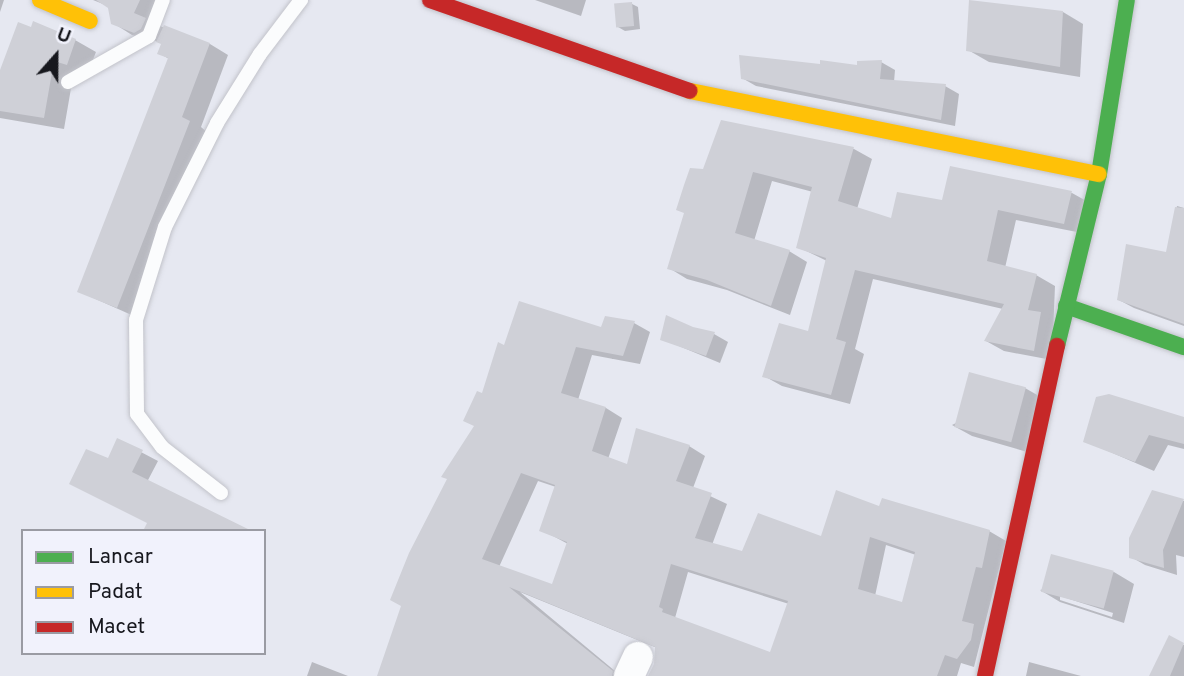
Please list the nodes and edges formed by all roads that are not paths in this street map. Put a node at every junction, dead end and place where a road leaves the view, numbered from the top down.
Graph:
1 (40, 0) edge
2 (163, 0) edge
3 (301, 0) edge
4 (430, 0) edge
5 (1128, 0) edge
6 (90, 21) dead end
7 (68, 82) dead end
8 (1099, 174) junction
9 (1066, 306) junction
10 (1184, 347) edge
11 (221, 493) dead end
12 (985, 676) edge

1 - 6 street
2 - 7 lane
3 - 11 lane
4 - 8 street
5 - 8 street
8 - 9 street
9 - 10 street
9 - 12 street

